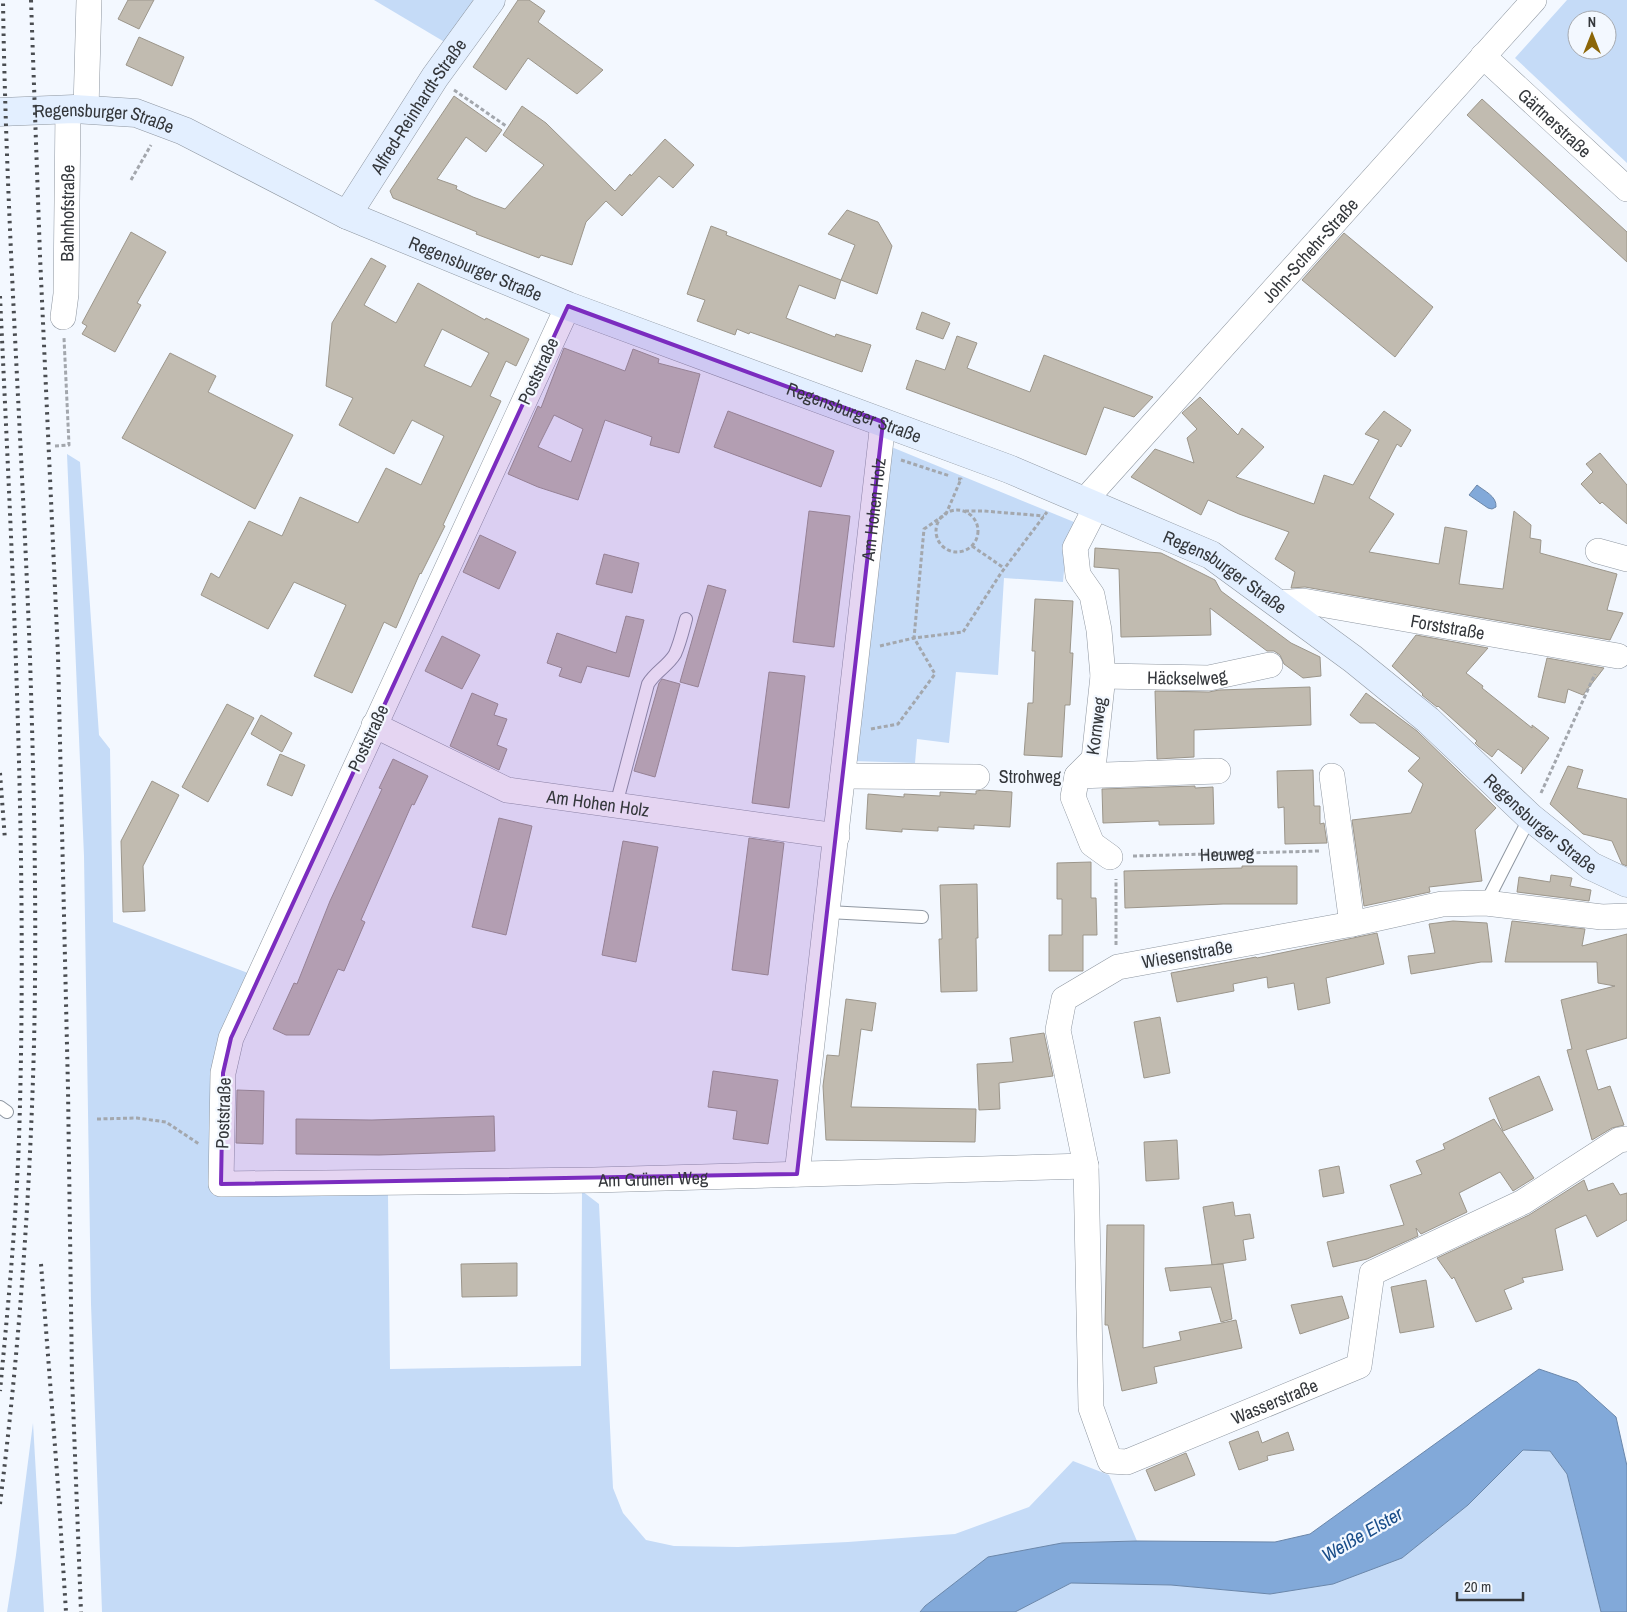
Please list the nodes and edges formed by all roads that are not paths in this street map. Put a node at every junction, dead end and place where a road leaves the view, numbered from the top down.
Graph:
1 (89, 0) edge
2 (491, 0) edge
3 (1534, 0) edge
4 (1483, 56) junction
5 (77, 109) junction
6 (0, 112) edge
7 (1627, 189) edge
8 (347, 215) junction
9 (568, 306) junction
10 (63, 317) road end
11 (883, 422) junction
12 (1082, 499) junction
13 (1598, 551) dead end
14 (1627, 559) edge
15 (1279, 603) junction
16 (686, 619) dead end
17 (1611, 654) road end
18 (1270, 664) dead end
19 (1103, 676) junction
20 (374, 725) junction
21 (1218, 771) dead end
22 (843, 776) junction
23 (1077, 776) junction
24 (1332, 776) dead end
25 (977, 777) road end
26 (616, 805) junction
27 (1530, 817) junction
28 (837, 836) junction
29 (1110, 857) road end
30 (1627, 883) edge
31 (1486, 903) junction
32 (828, 912) junction
33 (1627, 916) edge
34 (922, 917) dead end
35 (1352, 924) junction
36 (1627, 1139) edge
37 (1086, 1166) junction
38 (797, 1174) junction
39 (221, 1184) joint

1 - 5 street, Bahnhofstraße
2 - 8 main road, Alfred-Reinhardt-Straße
3 - 4 street, John-Schehr-Straße
4 - 7 street, Gärtnerstraße
4 - 12 street, John-Schehr-Straße
5 - 6 main road, Regensburger Straße
5 - 8 main road, Regensburger Straße
5 - 10 street, Bahnhofstraße
8 - 9 main road, Regensburger Straße
9 - 11 main road, Regensburger Straße
9 - 20 street, Poststraße
11 - 12 main road, Regensburger Straße
11 - 22 street, Am Hohen Holz
12 - 15 main road, Regensburger Straße
12 - 19 street, Kornweg
13 - 14 street
15 - 17 street, Forststraße
15 - 27 main road, Regensburger Straße
16 - 26 lane
18 - 19 street, Häckselweg
19 - 23 street, Kornweg
20 - 26 street, Am Hohen Holz
20 - 39 street, Poststraße
21 - 23 street, Strohweg
22 - 25 street, Strohweg
22 - 28 street, Am Hohen Holz
23 - 29 street, Kornweg
24 - 35 street
26 - 28 street, Am Hohen Holz
27 - 30 main road, Regensburger Straße
27 - 31 lane
28 - 32 street, Am Hohen Holz
31 - 33 street, Wiesenstraße
31 - 35 street, Wiesenstraße
32 - 34 lane
32 - 38 street, Am Hohen Holz
35 - 37 street, Wiesenstraße
36 - 37 street, Wasserstraße
37 - 38 street, Am Grünen Weg
38 - 39 street, Am Grünen Weg

